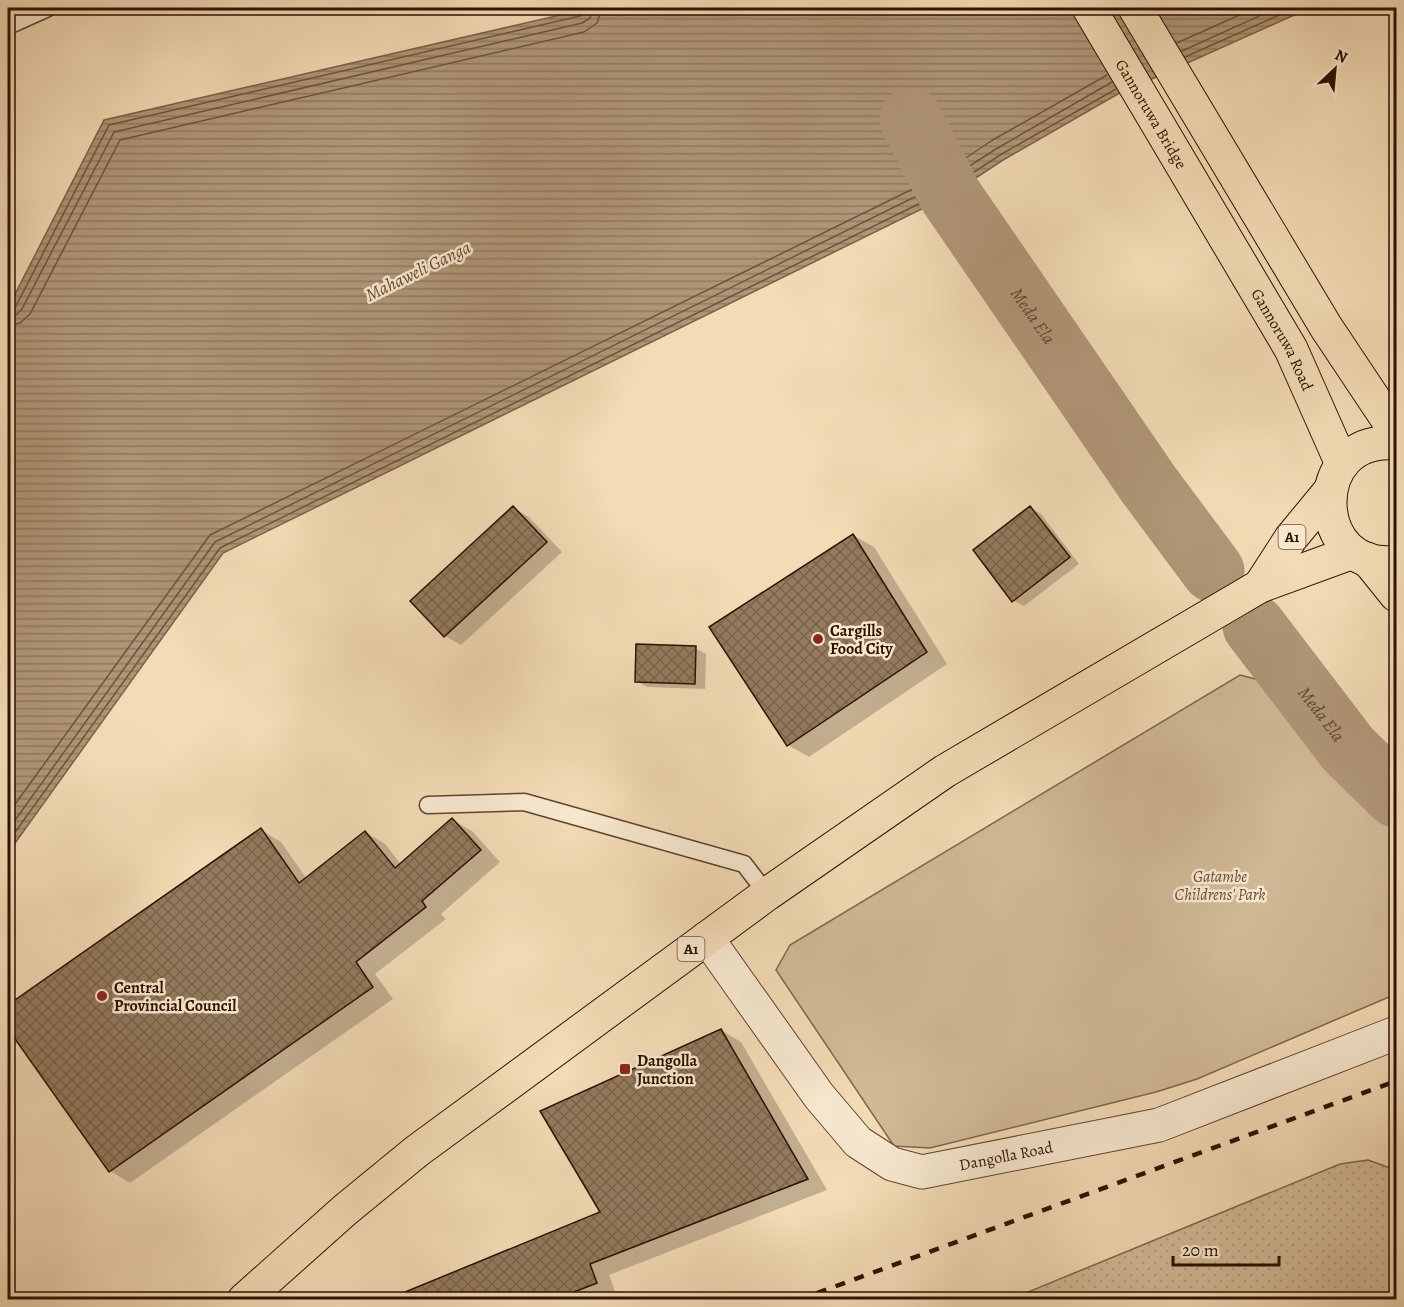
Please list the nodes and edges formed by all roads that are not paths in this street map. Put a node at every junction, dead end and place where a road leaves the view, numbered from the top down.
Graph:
1 (48, 8) edge
2 (1089, 8) edge
3 (1135, 8) edge
4 (8, 26) edge
5 (1215, 218) joint
6 (1396, 432) edge
7 (1396, 443) edge
8 (1335, 478) junction
9 (1372, 558) edge
10 (1260, 586) junction
11 (1396, 595) edge
12 (428, 805) dead end
13 (767, 894) junction
14 (706, 938) junction
15 (1396, 1033) edge
16 (244, 1299) edge

1 - 4 lane
2 - 5 main road, Gannoruwa Bridge
3 - 6 main road
5 - 8 main road, Gannoruwa Road
7 - 8 main road
8 - 9 main road, Gannoruwa Road
8 - 10 main road, A1
9 - 10 main road, A1
9 - 11 main road, Gannoruwa Road
10 - 13 main road, A1
12 - 13 lane
13 - 14 main road, A1
14 - 15 street, Dangolla Road
14 - 16 main road, A1

